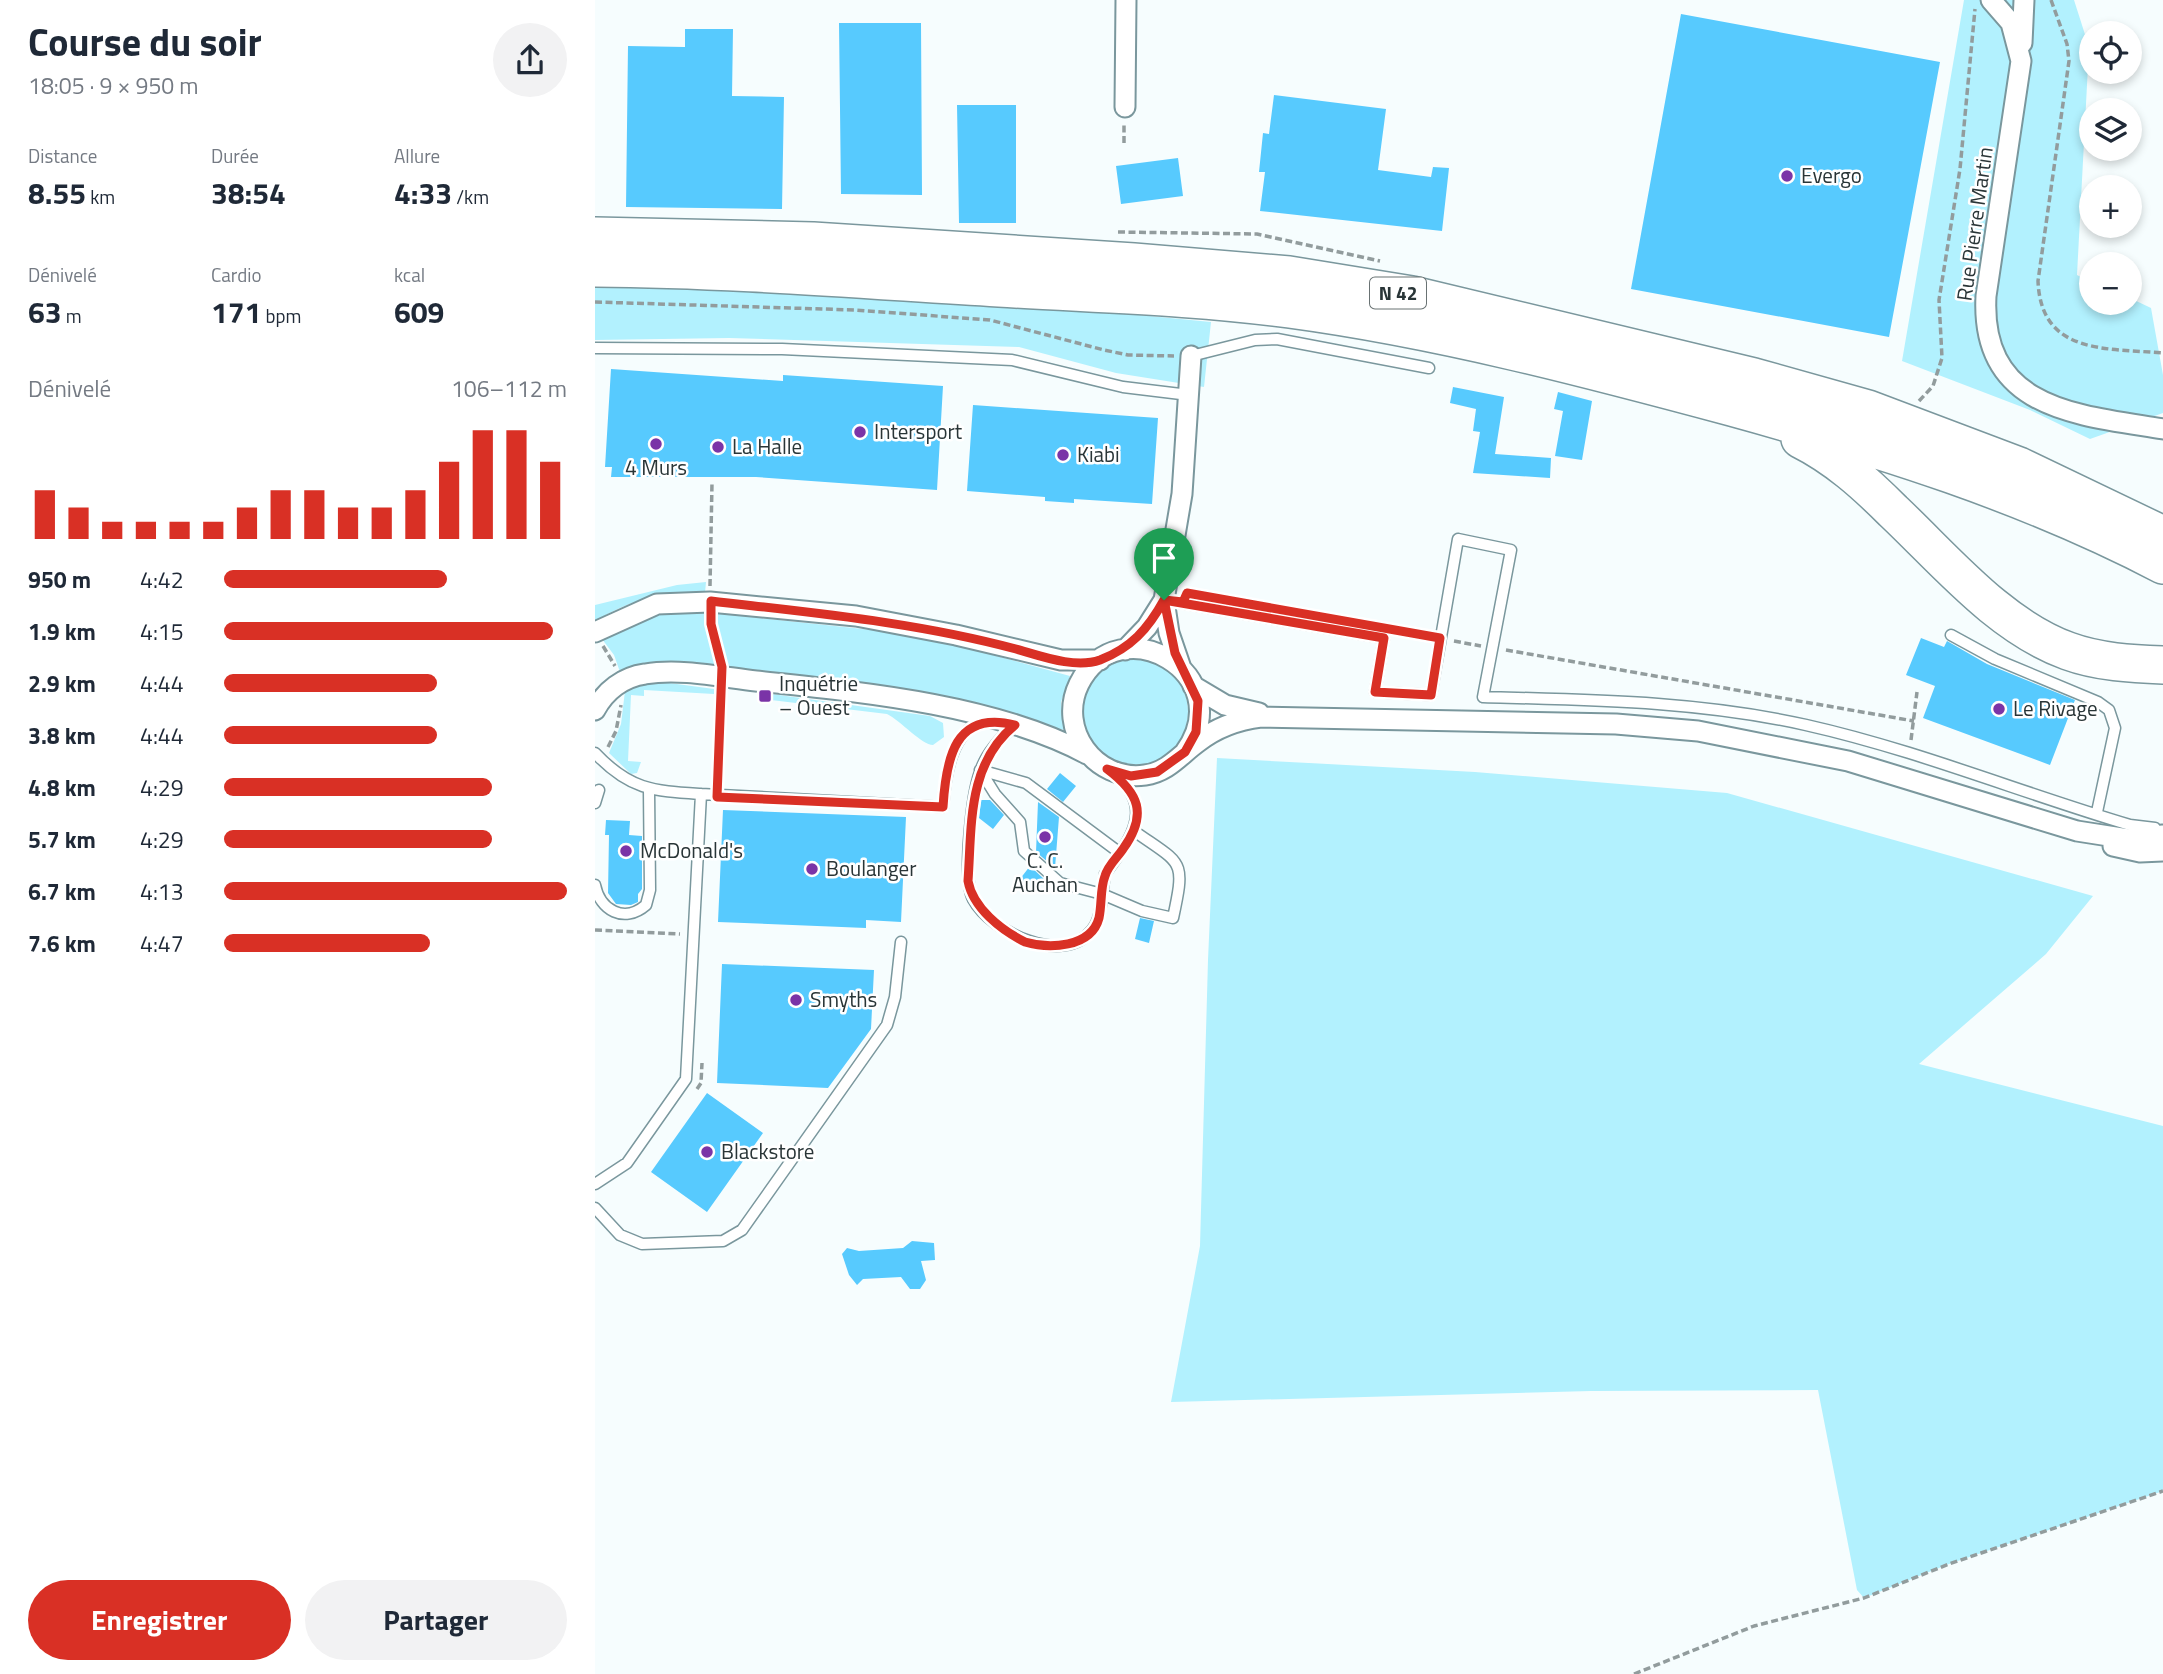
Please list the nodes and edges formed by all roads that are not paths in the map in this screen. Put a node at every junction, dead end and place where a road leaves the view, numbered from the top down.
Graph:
1 (1126, 0) edge
2 (1991, 0) edge
3 (2024, 0) edge
4 (2021, 55) junction
5 (1125, 107) dead end
6 (595, 236) edge
7 (595, 268) edge
8 (595, 348) edge
9 (1191, 356) joint
10 (1429, 368) dead end
11 (1189, 395) junction
12 (1694, 397) junction
13 (2163, 429) edge
14 (2163, 535) edge
15 (2163, 565) edge
16 (1164, 600) junction
17 (595, 632) edge
18 (1951, 635) dead end
19 (1125, 650) junction
20 (1100, 660) junction
21 (2163, 665) edge
22 (1181, 668) junction
23 (1193, 686) junction
24 (595, 697) edge
25 (595, 708) edge
26 (1279, 716) junction
27 (996, 720) junction
28 (1015, 725) junction
29 (1185, 752) junction
30 (595, 753) edge
31 (1088, 754) junction
32 (1107, 769) junction
33 (980, 770) junction
34 (599, 790) dead end
35 (649, 790) junction
36 (701, 794) junction
37 (595, 803) edge
38 (2097, 813) junction
39 (2163, 828) edge
40 (1134, 831) junction
41 (2077, 831) junction
42 (2163, 835) edge
43 (2163, 851) edge
44 (1121, 853) junction
45 (595, 885) edge
46 (1102, 894) junction
47 (901, 942) dead end
48 (595, 1184) edge
49 (595, 1208) edge

1 - 5 street
2 - 4 street, Rue Pierre Martin
3 - 4 street
4 - 13 street, Rue Pierre Martin
6 - 14 highway, N 42
7 - 12 highway, N 42
8 - 11 lane
9 - 10 lane
9 - 11 street
11 - 16 street
12 - 15 highway, N 42
12 - 21 highway
16 - 19 street
16 - 22 street
16 - 38 lane
17 - 20 street
18 - 38 lane
19 - 20 street
19 - 22 street
20 - 31 street
22 - 23 street
23 - 26 street
23 - 29 street
24 - 25 street
25 - 27 street
26 - 29 street
26 - 41 street
27 - 28 street
27 - 36 lane
28 - 31 street
28 - 33 lane
29 - 32 street
30 - 35 lane
31 - 32 street
32 - 40 lane
33 - 44 lane
33 - 46 lane
33 - 46 lane
34 - 37 lane
35 - 36 lane
35 - 45 lane
36 - 48 lane
38 - 39 lane
40 - 44 lane
40 - 46 lane
41 - 42 street
41 - 43 street
44 - 46 lane
47 - 49 lane

